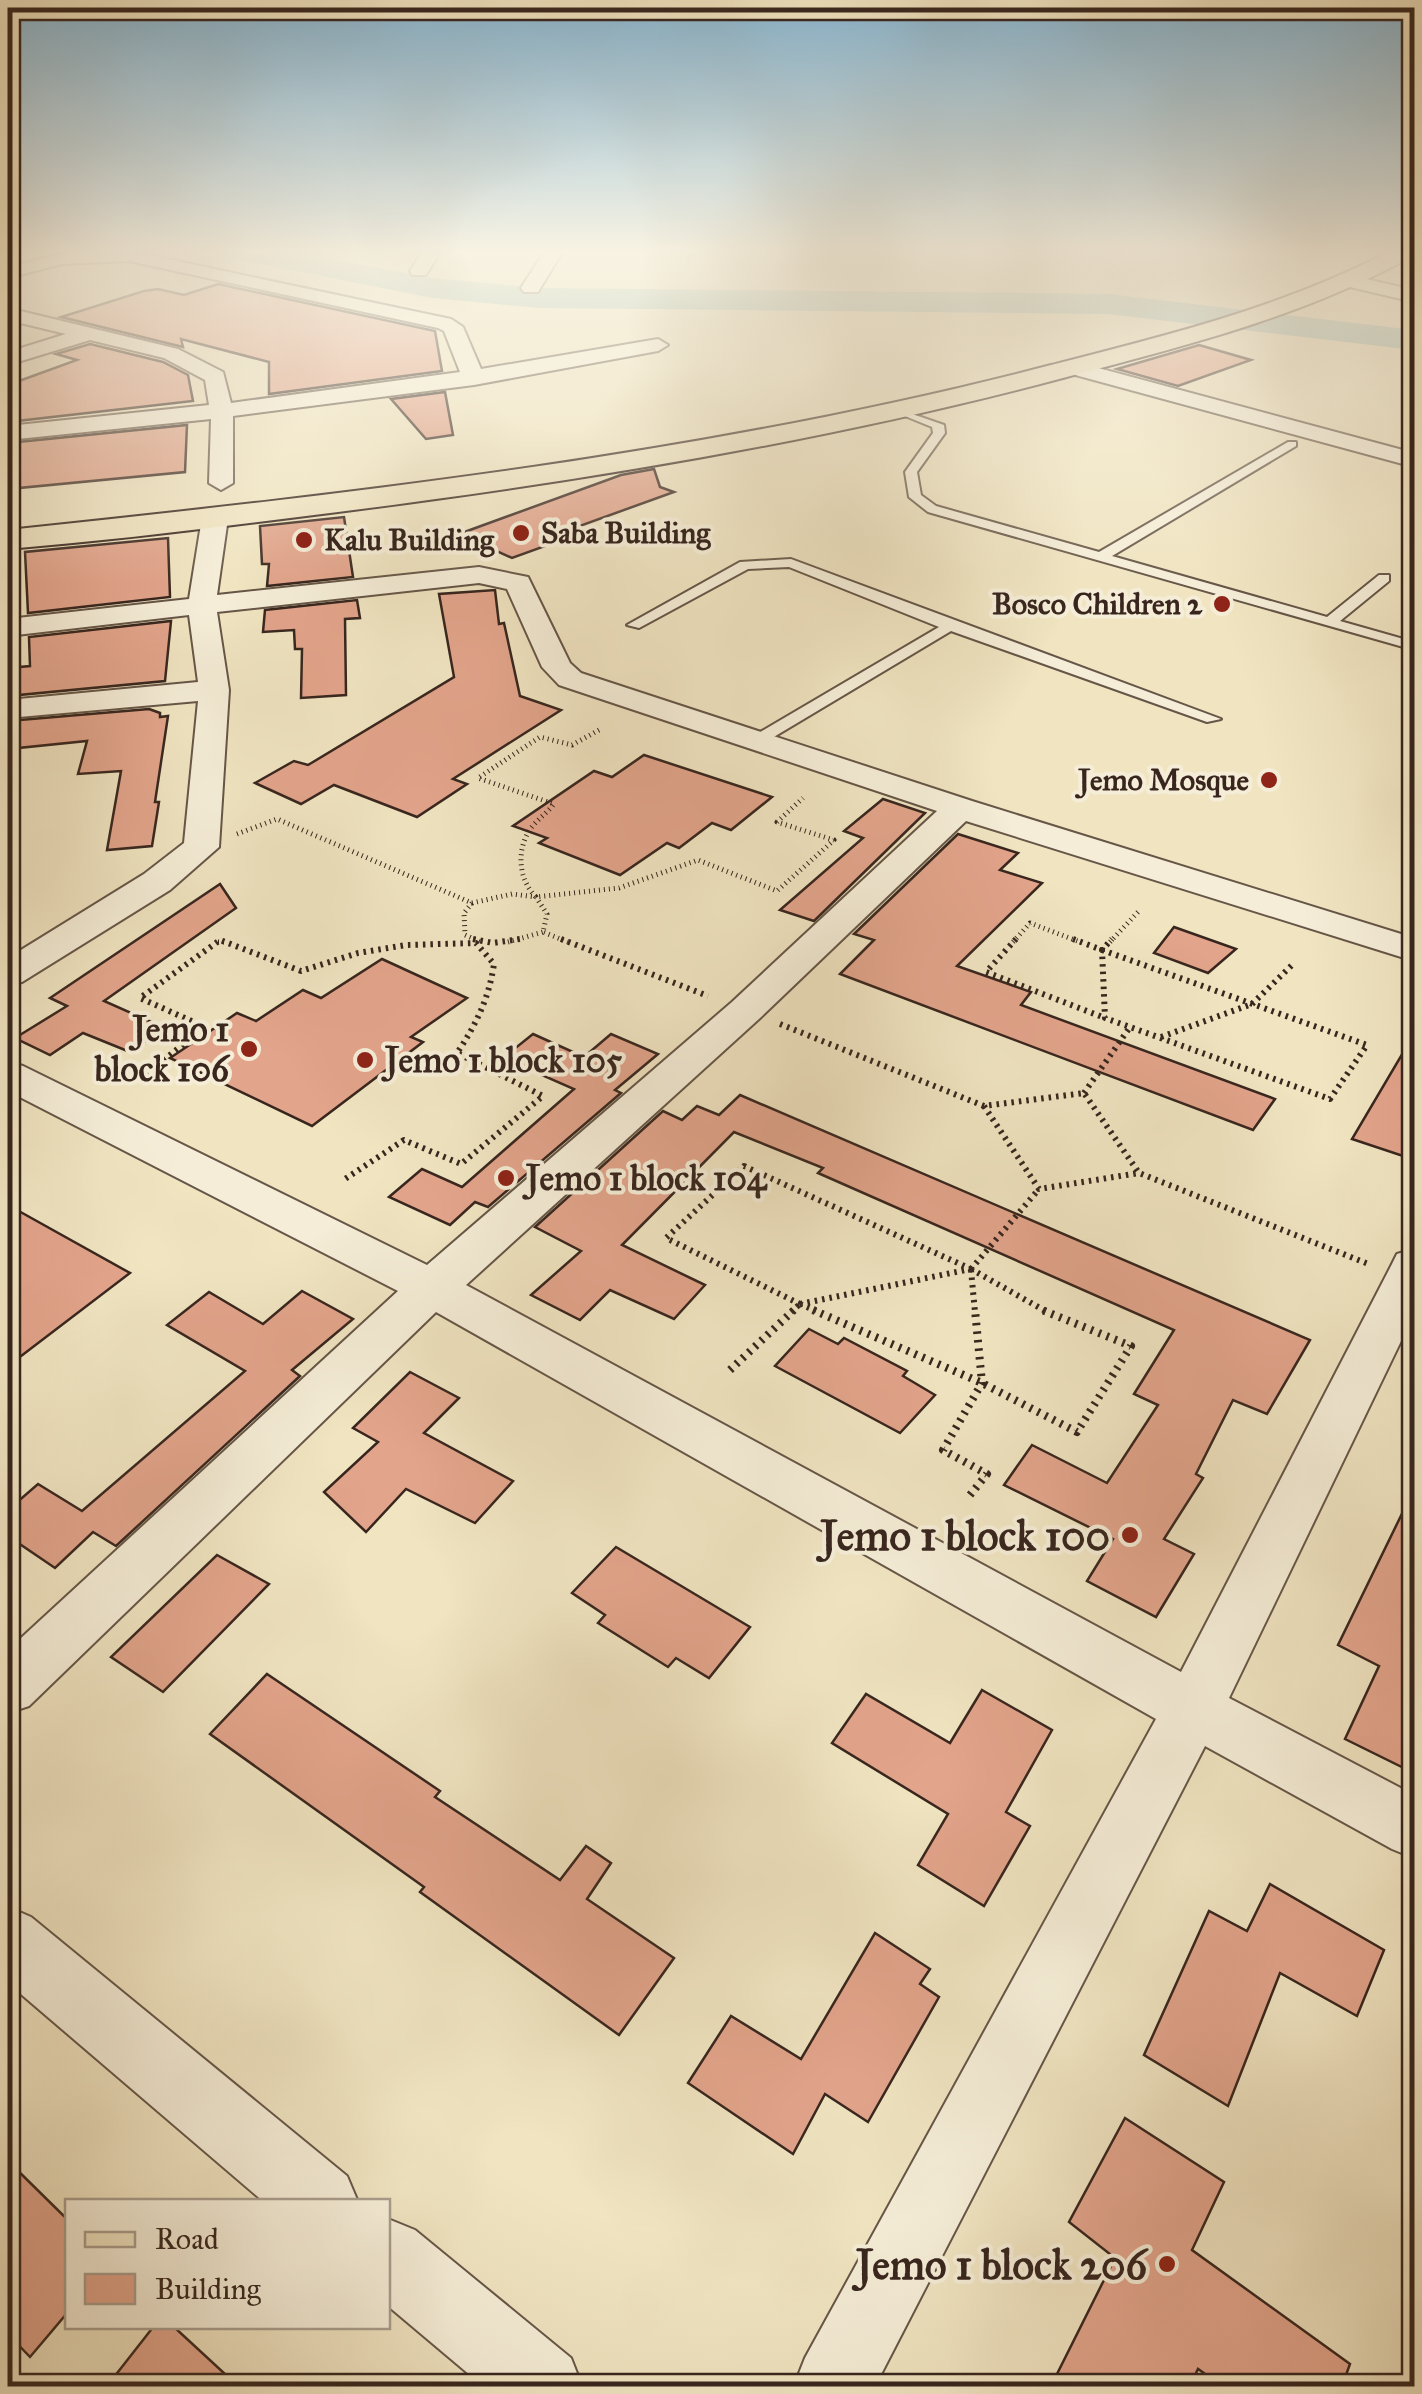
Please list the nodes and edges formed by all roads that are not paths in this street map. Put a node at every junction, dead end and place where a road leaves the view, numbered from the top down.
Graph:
1 (189, 361) edge
2 (467, 361) edge
3 (573, 361) edge
4 (1101, 361) edge
5 (1076, 368) junction
6 (932, 374) dead end
7 (474, 379) junction
8 (908, 408) junction
9 (222, 413) junction
10 (8, 433) edge
11 (1292, 444) dead end
12 (1414, 460) edge
13 (221, 483) dead end
14 (215, 518) junction
15 (8, 540) edge
16 (1100, 557) junction
17 (1384, 578) dead end
18 (202, 605) junction
19 (1330, 622) junction
20 (634, 625) dead end
21 (8, 626) edge
22 (950, 626) junction
23 (1414, 646) edge
24 (214, 690) junction
25 (8, 709) edge
26 (1213, 719) dead end
27 (756, 740) junction
28 (960, 808) junction
29 (1414, 950) edge
30 (8, 974) edge
31 (8, 1075) edge
32 (1411, 1272) edge
33 (432, 1288) junction
34 (8, 1686) edge
35 (1193, 1709) junction
36 (1414, 1828) edge
37 (8, 1940) edge
38 (317, 2199) edge
39 (390, 2259) edge
40 (543, 2386) edge
41 (833, 2386) edge

1 - 9 street
2 - 7 street
3 - 7 street
4 - 5 main road
5 - 8 main road
5 - 12 street
6 - 8 main road
7 - 9 street
8 - 14 main road
8 - 16 lane
9 - 10 street
9 - 13 street
11 - 16 lane
14 - 15 main road
14 - 18 street
16 - 19 lane
17 - 19 lane
18 - 21 street
18 - 24 street
18 - 27 street
19 - 23 lane
20 - 22 lane
22 - 26 lane
22 - 27 lane
24 - 25 street
24 - 30 street
27 - 28 street
28 - 29 street
28 - 33 street
31 - 33 street
32 - 35 street
33 - 34 street
33 - 35 street
35 - 36 street
35 - 41 street
37 - 38 street
39 - 40 street

